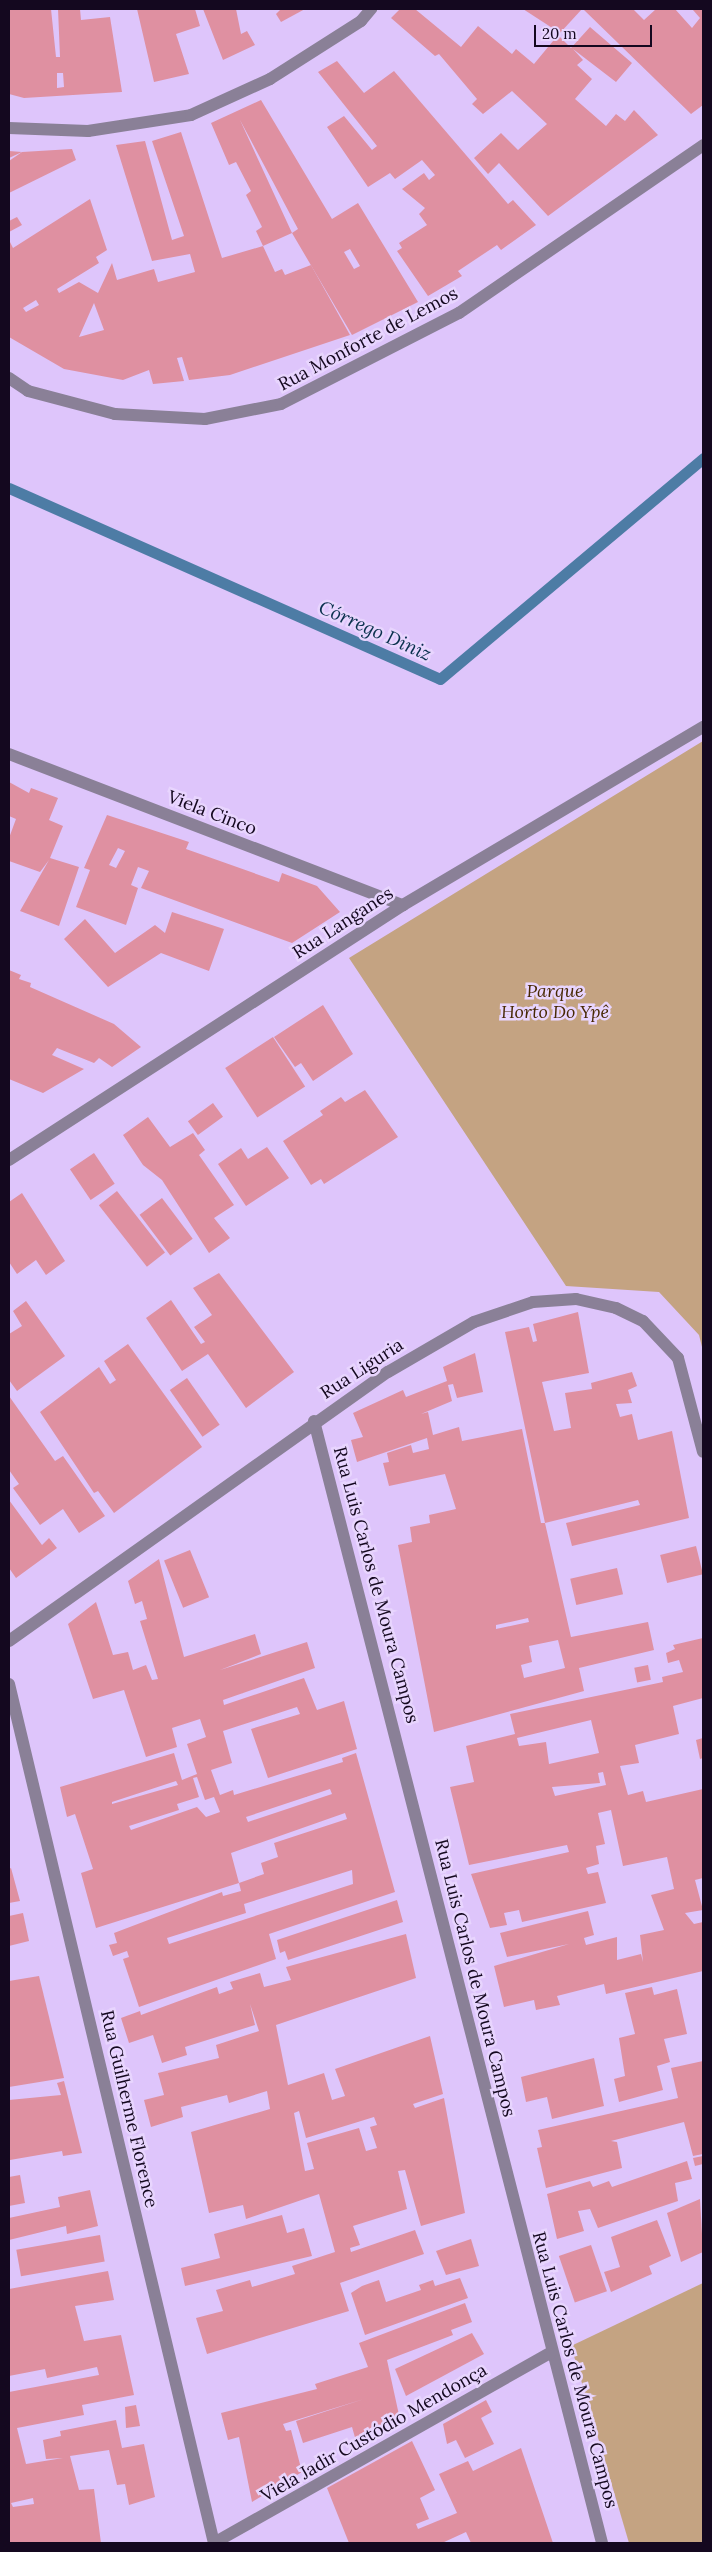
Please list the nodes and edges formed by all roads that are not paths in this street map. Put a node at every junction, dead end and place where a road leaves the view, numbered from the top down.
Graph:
1 (371, 9) edge
2 (9, 128) edge
3 (703, 145) edge
4 (9, 378) edge
5 (703, 727) edge
6 (9, 754) edge
7 (403, 905) junction
8 (9, 1160) edge
9 (314, 1421) junction
10 (703, 1452) edge
11 (9, 1641) edge
12 (9, 1684) edge
13 (551, 2352) junction
14 (214, 2543) edge
15 (602, 2543) edge

1 - 2 street
3 - 4 street, Rua Monforte de Lemos
5 - 7 street, Rua Langanes
6 - 7 street, Viela Cinco
7 - 8 street, Rua Langanes
9 - 10 street, Rua Liguria
9 - 11 street, Rua Liguria
9 - 13 street, Rua Luis Carlos de Moura Campos
12 - 14 street, Rua Guilherme Florence
13 - 14 street, Viela Jadir Custódio Mendonça
13 - 15 street, Rua Luis Carlos de Moura Campos

